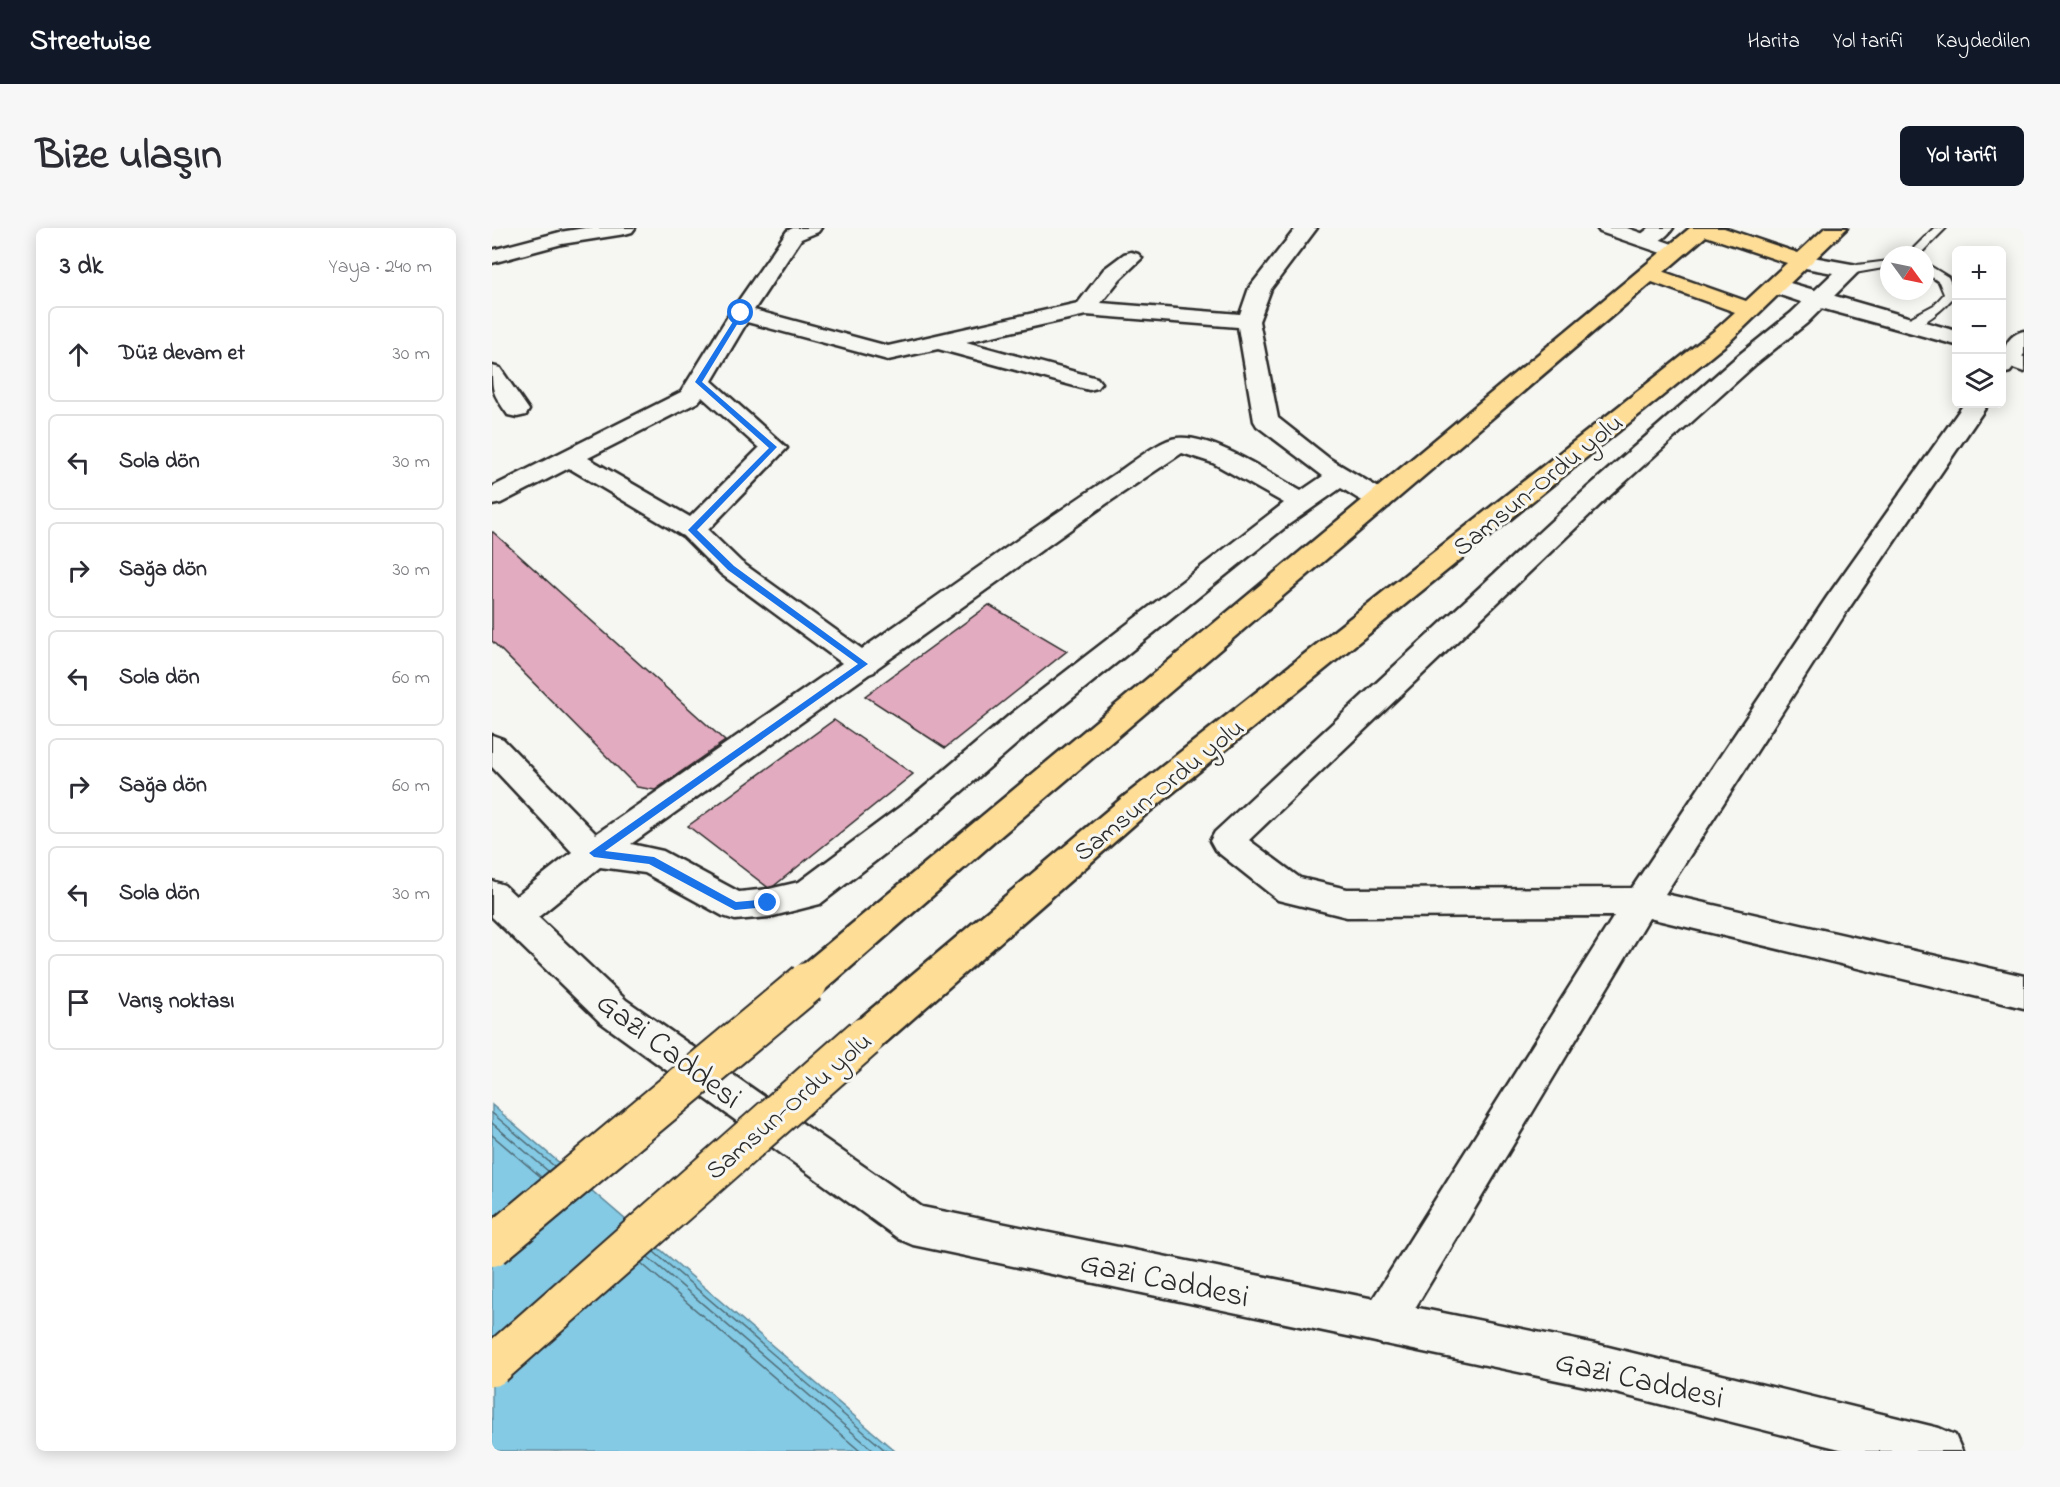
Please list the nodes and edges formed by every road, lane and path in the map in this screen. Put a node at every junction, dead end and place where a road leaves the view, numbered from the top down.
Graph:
1 (625, 228) edge
2 (811, 228) edge
3 (1307, 228) edge
4 (1607, 228) edge
5 (1663, 228) edge
6 (1704, 228) edge
7 (1837, 228) edge
8 (1940, 228) edge
9 (554, 233) edge
10 (1644, 240) junction
11 (1921, 246) edge
12 (1674, 251) junction
13 (492, 257) edge
14 (1131, 258) dead end
15 (1802, 261) junction
16 (1880, 265) edge
17 (1849, 270) junction
18 (1934, 272) edge
19 (1647, 273) junction
20 (1776, 286) junction
21 (1818, 300) junction
22 (1086, 308) junction
23 (1750, 310) junction
24 (741, 313) junction
25 (1248, 321) junction
26 (1908, 324) junction
27 (1952, 337) edge
28 (2024, 338) edge
29 (939, 341) junction
30 (2009, 362) edge
31 (492, 373) edge
32 (699, 382) junction
33 (1089, 383) dead end
34 (1973, 408) edge
35 (517, 410) dead end
36 (569, 458) junction
37 (1341, 476) junction
38 (492, 497) edge
39 (1380, 500) junction
40 (1302, 503) junction
41 (692, 530) junction
42 (864, 664) junction
43 (492, 747) edge
44 (594, 853) junction
45 (1641, 902) junction
46 (503, 906) edge
47 (2024, 992) edge
48 (492, 1246) edge
49 (1382, 1323) junction
50 (492, 1366) edge
51 (1939, 1451) edge

1 - 9 street
2 - 24 street
3 - 25 street
4 - 10 street
5 - 10 street
6 - 12 highway
6 - 15 highway
7 - 15 highway, Samsun-Ordu yolu
8 - 11 lane
9 - 13 street
10 - 12 street
12 - 19 highway
14 - 22 street
15 - 17 street
15 - 20 highway, Samsun-Ordu yolu
16 - 17 lane
17 - 21 street
18 - 26 lane
19 - 23 highway
19 - 39 highway
20 - 21 street
20 - 23 highway, Samsun-Ordu yolu
21 - 26 street
21 - 45 street
22 - 25 street
22 - 29 street
23 - 50 highway, Samsun-Ordu yolu, bridge
24 - 29 street
24 - 32 street
25 - 37 street
26 - 27 street
28 - 30 street
29 - 33 street
31 - 35 street
32 - 36 street
32 - 41 street
34 - 45 street
36 - 38 street
36 - 41 street
37 - 39 street
37 - 40 street
39 - 48 highway, bridge
40 - 42 street
40 - 44 street
41 - 42 street
42 - 44 street
43 - 44 street
44 - 46 street
45 - 47 street
45 - 49 street
46 - 49 street, Gazi Caddesi
49 - 51 street, Gazi Caddesi

